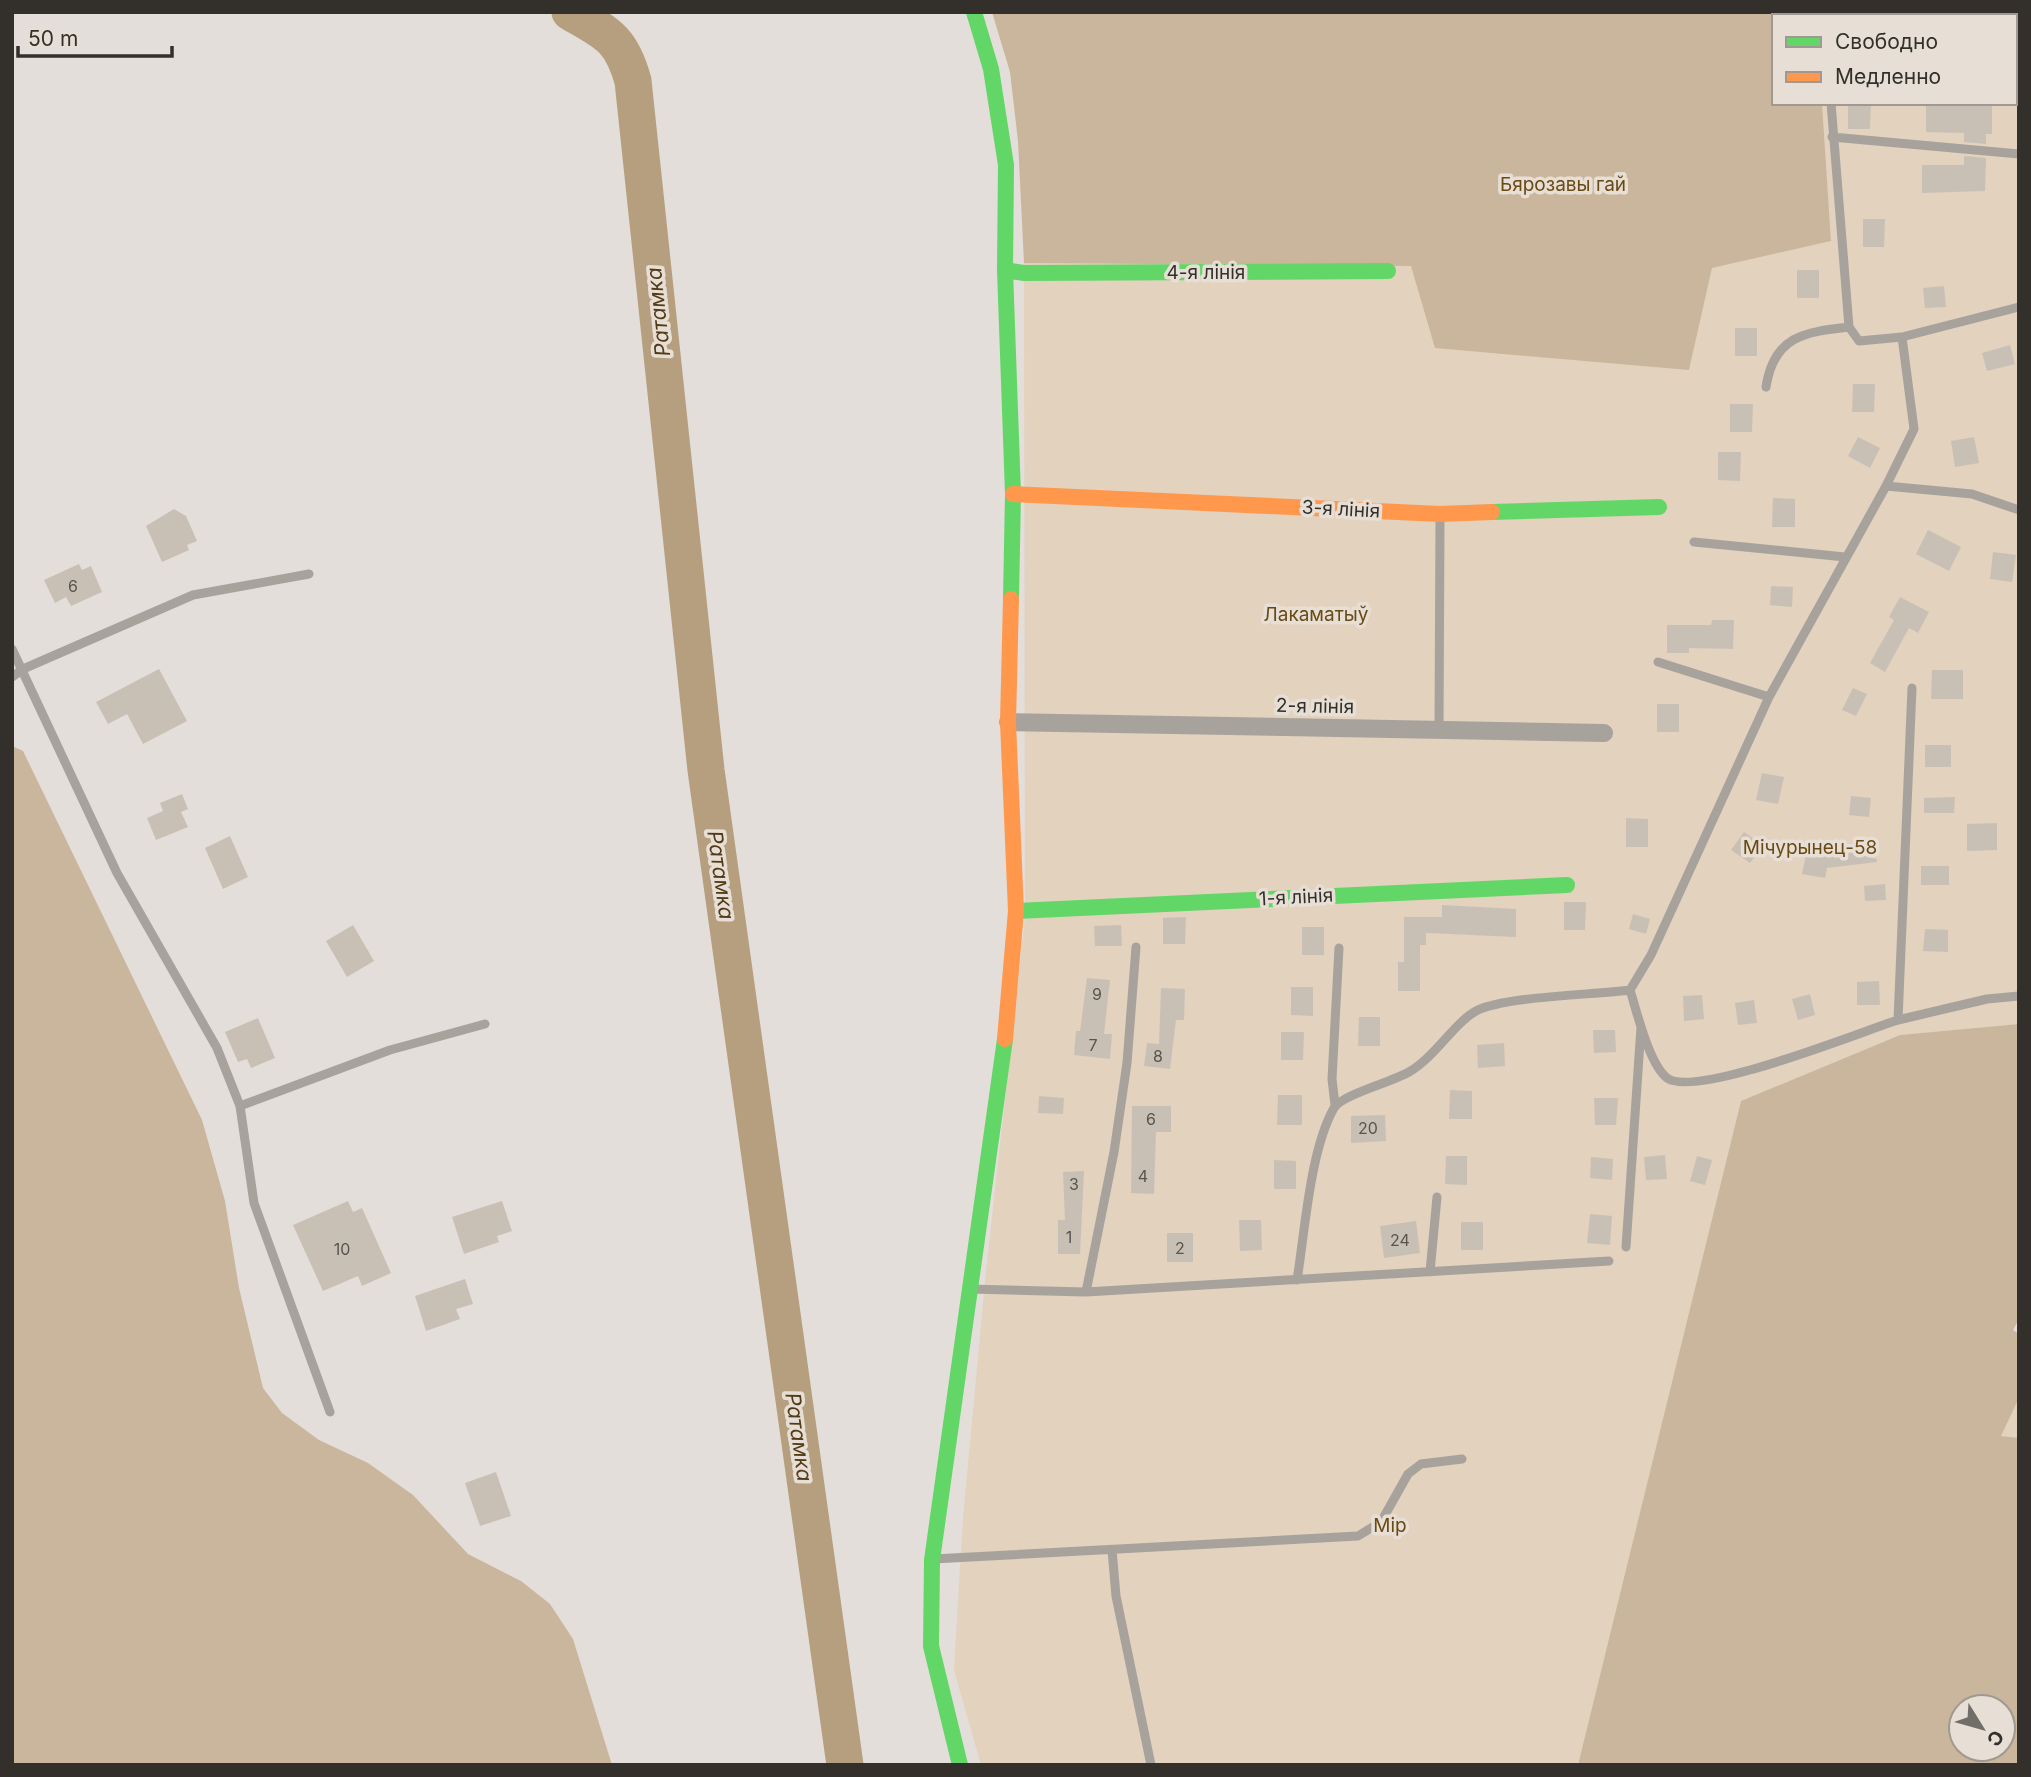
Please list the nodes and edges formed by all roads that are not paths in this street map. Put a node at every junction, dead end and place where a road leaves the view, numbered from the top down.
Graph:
1 (974, 12) edge
2 (1831, 105) edge
3 (1832, 137) junction
4 (2019, 154) edge
5 (1005, 270) junction
6 (1388, 271) dead end
7 (2019, 307) edge
8 (1849, 327) junction
9 (1902, 337) junction
10 (1766, 387) dead end
11 (1886, 486) junction
12 (1018, 494) junction
13 (1659, 507) dead end
14 (2019, 510) edge
15 (1440, 514) junction
16 (1694, 542) dead end
17 (1845, 557) junction
18 (309, 574) dead end
19 (12, 649) edge
20 (1658, 662) dead end
21 (23, 669) junction
22 (12, 677) edge
23 (1912, 688) dead end
24 (1769, 697) junction
25 (1017, 722) junction
26 (1439, 729) junction
27 (1604, 733) dead end
28 (1567, 885) dead end
29 (1021, 910) junction
30 (1136, 947) dead end
31 (1339, 948) dead end
32 (1630, 990) junction
33 (2019, 996) edge
34 (1898, 1020) junction
35 (485, 1024) dead end
36 (1641, 1026) junction
37 (1335, 1105) junction
38 (240, 1106) junction
39 (1437, 1197) dead end
40 (1626, 1247) dead end
41 (1609, 1261) dead end
42 (1430, 1272) junction
43 (1297, 1280) junction
44 (968, 1289) junction
45 (1086, 1292) junction
46 (330, 1412) dead end
47 (1462, 1459) dead end
48 (1112, 1550) junction
49 (932, 1559) junction
50 (960, 1765) edge
51 (1151, 1765) edge

1 - 5 street
2 - 3 lane
3 - 4 lane
3 - 8 lane
5 - 6 street, 4-я лінія
5 - 12 street
7 - 9 lane
8 - 9 lane
8 - 10 lane
9 - 11 lane
11 - 14 lane
11 - 17 lane
12 - 15 street, 3-я лінія
12 - 25 street
13 - 15 street, 3-я лінія
15 - 26 lane
16 - 17 lane
17 - 24 lane
18 - 21 lane
19 - 21 lane
20 - 24 lane
21 - 22 lane
21 - 38 lane
23 - 34 lane
24 - 32 lane
25 - 26 street, 2-я лінія
25 - 29 street
26 - 27 street, 2-я лінія
28 - 29 street, 1-я лінія
29 - 44 street
30 - 45 lane
31 - 37 lane
32 - 36 lane
32 - 37 lane
33 - 34 lane
34 - 36 lane
35 - 38 lane
36 - 40 lane
37 - 43 lane
38 - 46 lane
39 - 42 lane
41 - 42 lane
42 - 43 lane
43 - 45 lane
44 - 45 lane
44 - 49 street
47 - 48 lane
48 - 49 lane
48 - 51 lane
49 - 50 street

